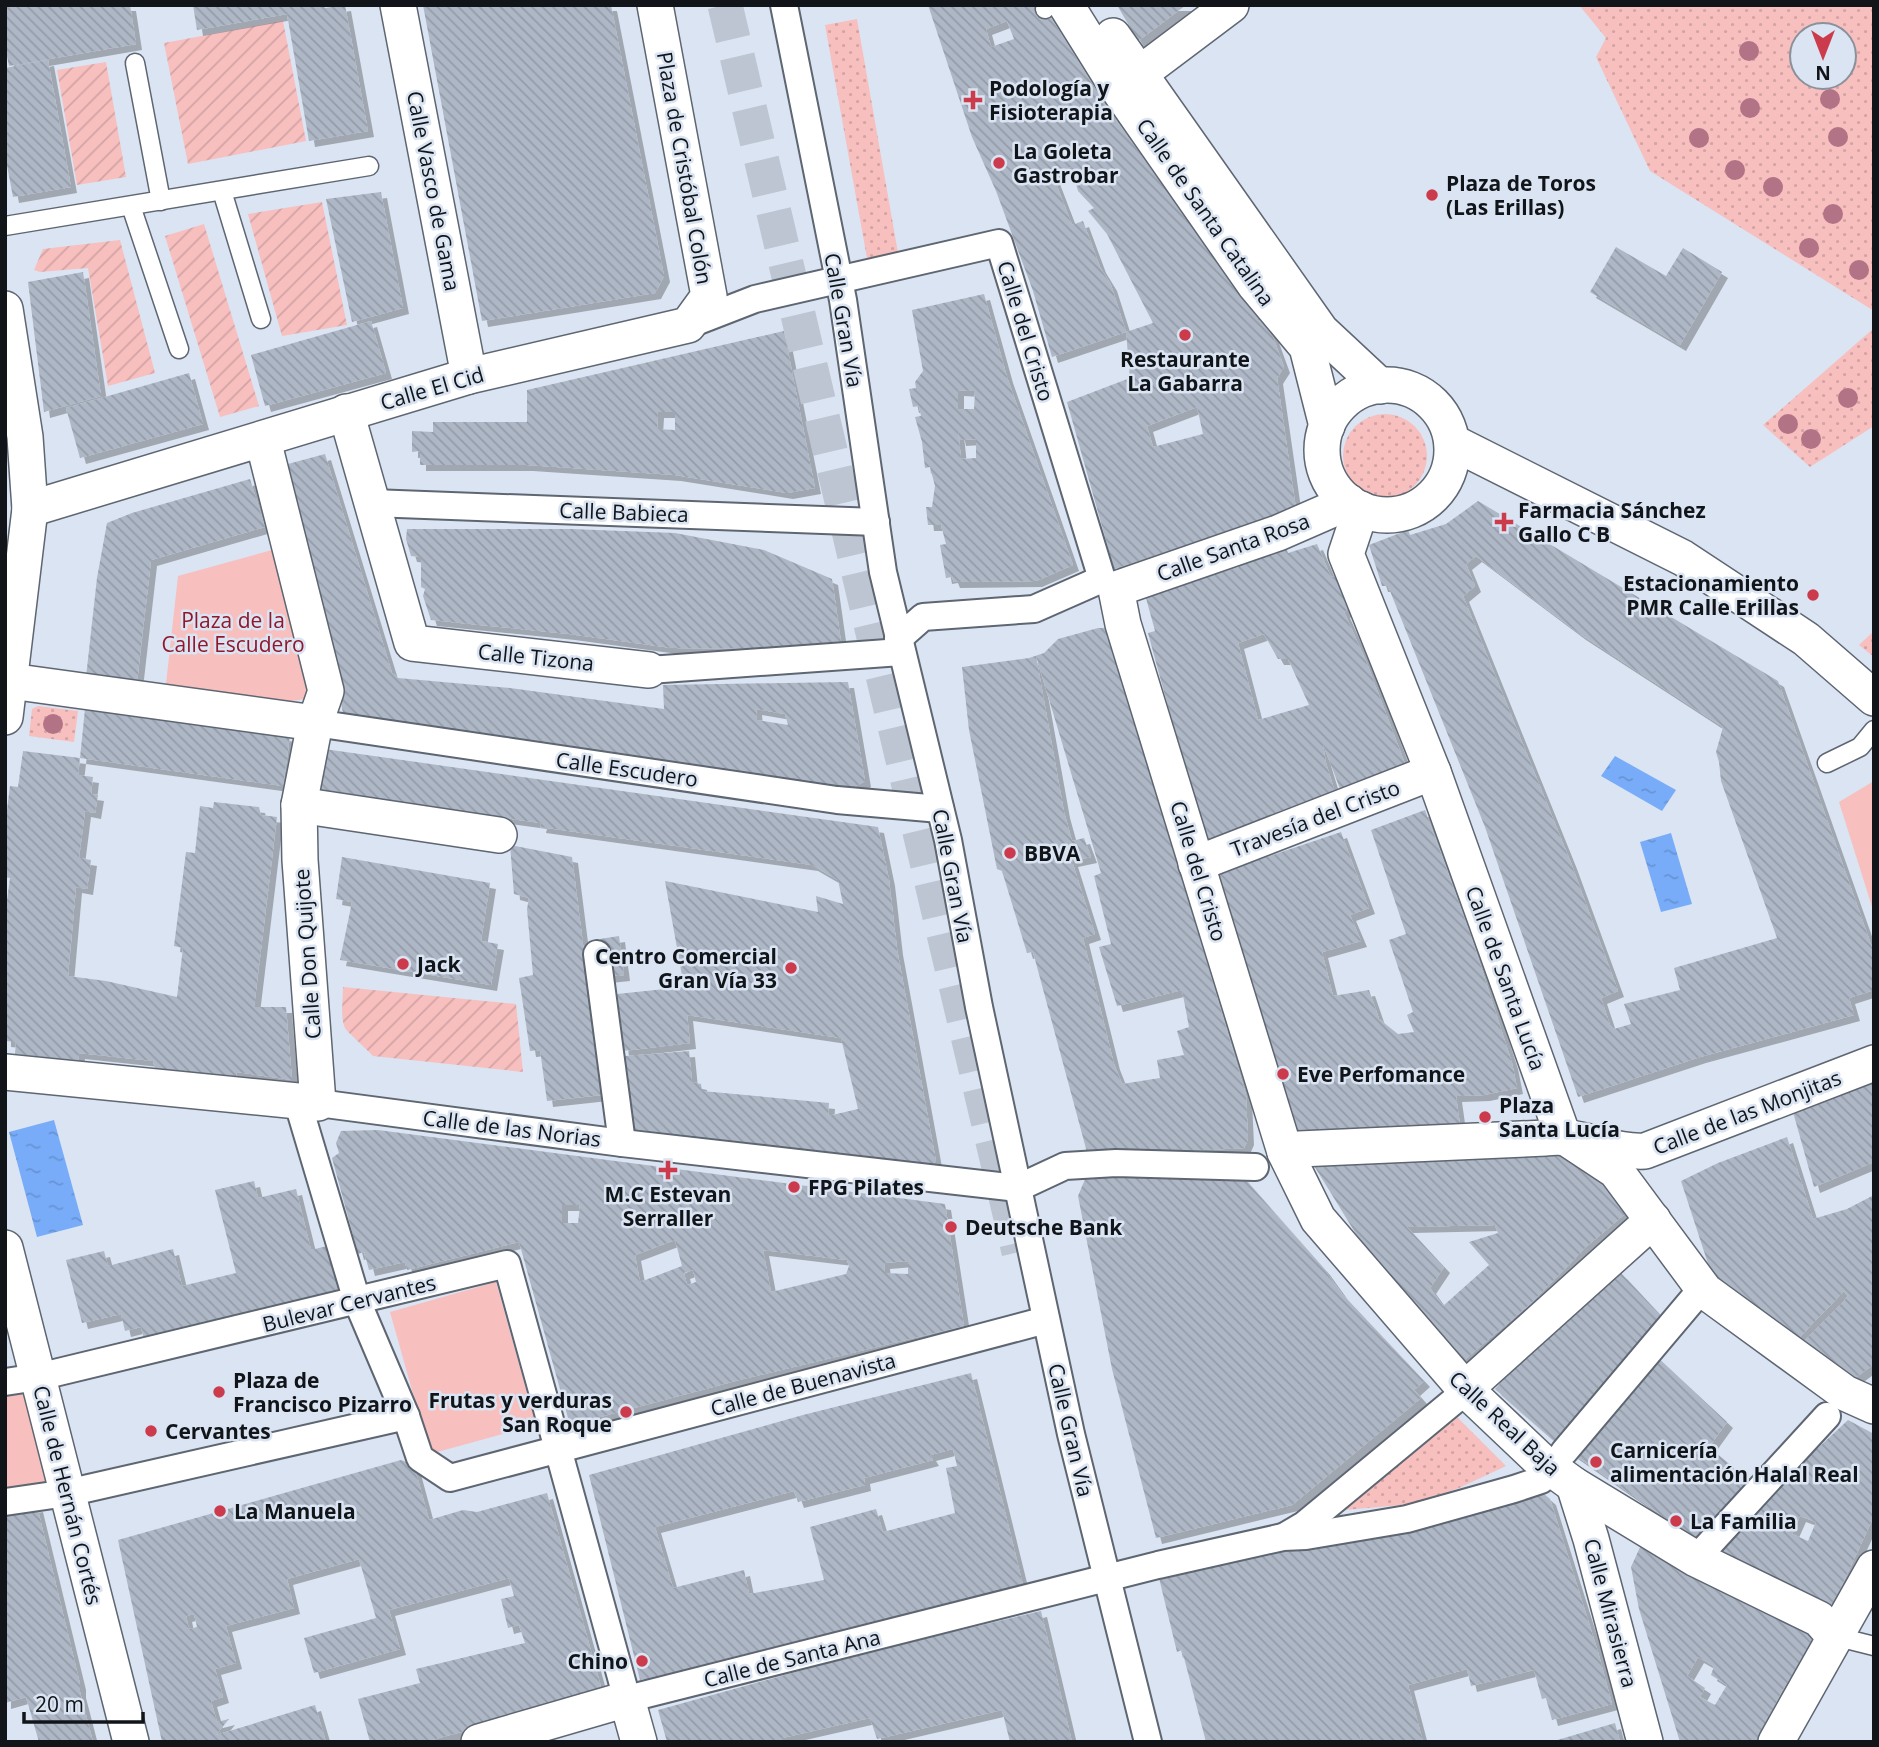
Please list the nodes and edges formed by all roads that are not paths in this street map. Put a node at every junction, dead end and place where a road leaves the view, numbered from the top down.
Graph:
1 (398, 5) edge
2 (655, 5) edge
3 (784, 5) edge
4 (1092, 5) edge
5 (1053, 6) edge
6 (1225, 7) edge
7 (135, 63) dead end
8 (1129, 82) junction
9 (369, 166) dead end
10 (222, 191) junction
11 (161, 201) junction
12 (131, 206) junction
13 (5, 226) edge
14 (999, 243) joint
15 (838, 282) junction
16 (5, 309) edge
17 (261, 319) dead end
18 (688, 325) junction
19 (179, 349) dead end
20 (469, 376) junction
21 (1380, 386) junction
22 (346, 412) junction
23 (1327, 426) junction
24 (15, 438) edge
25 (263, 440) junction
26 (1452, 442) junction
27 (372, 503) junction
28 (1355, 506) junction
29 (30, 509) junction
30 (876, 522) junction
31 (1109, 584) junction
32 (899, 645) junction
33 (649, 670) joint
34 (1874, 698) edge
35 (7, 699) edge
36 (315, 723) junction
37 (1874, 730) edge
38 (1827, 763) dead end
39 (1433, 772) junction
40 (299, 806) junction
41 (940, 809) junction
42 (499, 835) dead end
43 (1196, 864) junction
44 (597, 954) dead end
45 (1874, 1063) edge
46 (5, 1072) edge
47 (307, 1101) junction
48 (1563, 1136) junction
49 (622, 1143) junction
50 (1270, 1160) junction
51 (1018, 1188) junction
52 (1653, 1220) junction
53 (5, 1248) edge
54 (1695, 1298) dead end
55 (357, 1301) junction
56 (1046, 1320) junction
57 (22, 1380) edge
58 (1460, 1395) junction
59 (1874, 1406) edge
60 (406, 1416) junction
61 (1827, 1416) dead end
62 (559, 1448) junction
63 (1564, 1452) dead end
64 (1558, 1482) junction
65 (66, 1493) junction
66 (5, 1502) edge
67 (1283, 1537) junction
68 (1703, 1551) dead end
69 (1874, 1568) edge
70 (1107, 1578) junction
71 (1835, 1636) junction
72 (1874, 1646) edge
73 (627, 1699) junction
74 (131, 1742) edge
75 (479, 1742) edge
76 (639, 1742) edge
77 (1148, 1742) edge
78 (1645, 1742) edge
79 (1776, 1742) edge

1 - 20 street, Calle Vasco de Gama
2 - 18 street, Plaza de Cristóbal Colón
3 - 15 street, Calle Gran Vía
4 - 8 street, Calle de Santa Catalina
5 - 8 street, Calle de Santa Catalina
6 - 8 street
7 - 11 lane
8 - 21 street, Calle de Santa Catalina
8 - 23 street, Calle de Santa Catalina
9 - 10 lane
10 - 11 lane
10 - 17 lane
11 - 12 lane
12 - 13 lane
12 - 19 lane
14 - 15 street, Calle El Cid
14 - 31 street, Calle del Cristo
15 - 18 street, Calle El Cid
15 - 30 street, Calle Gran Vía
16 - 24 street
18 - 20 street, Calle El Cid
20 - 22 street, Calle El Cid
21 - 23 street
21 - 26 street
22 - 25 street, Calle El Cid
22 - 27 street, Calle Tizona
23 - 28 street
24 - 29 street
25 - 29 street, Calle El Cid
25 - 36 street
26 - 28 street
26 - 34 street
27 - 30 street, Calle Babieca
27 - 33 street, Calle Tizona
28 - 31 street, Calle Santa Rosa
28 - 39 street, Calle de Santa Lucía
29 - 35 street
30 - 32 street, Calle Gran Vía
31 - 32 street, Calle Santa Rosa
31 - 43 street, Calle del Cristo
32 - 33 street, Calle Tizona
32 - 41 street, Calle Gran Vía
35 - 36 street, Calle Escudero
36 - 40 street, Calle Don Quijote
36 - 41 street, Calle Escudero
37 - 38 lane
39 - 43 street, Travesía del Cristo
39 - 48 street, Calle de Santa Lucía
40 - 42 street
40 - 47 street, Calle Don Quijote
41 - 51 street, Calle Gran Vía
43 - 50 street, Calle del Cristo
44 - 49 street
45 - 48 street, Calle de las Monjitas
46 - 47 street, Calle de las Norias
47 - 49 street, Calle de las Norias
47 - 55 street, Calle de Buenavista
48 - 50 street, Calle de las Monjitas
48 - 52 street
49 - 51 street, Calle de las Norias
50 - 51 street, Calle de las Monjitas
50 - 58 street, Calle Real Baja
51 - 56 street, Calle Gran Vía
52 - 58 street
52 - 59 street
53 - 57 street, Calle de Hernán Cortés
54 - 63 street
55 - 57 street, Bulevar Cervantes
55 - 60 street, Calle de Buenavista
55 - 62 street, Bulevar Cervantes
56 - 62 street, Calle de Buenavista
56 - 70 street, Calle Gran Vía
57 - 65 street, Calle de Hernán Cortés
58 - 64 street, Calle Real Baja
58 - 67 street
60 - 62 street, Calle de Buenavista
60 - 65 street
61 - 68 street
62 - 73 street
64 - 67 street
64 - 71 street, Calle Real Baja
64 - 78 street, Calle Mirasierra
65 - 66 street
65 - 74 street, Calle de Hernán Cortés
67 - 70 street, Calle de Santa Ana
69 - 71 street
70 - 73 street, Calle de Santa Ana
70 - 77 street, Calle Gran Vía
71 - 72 lane, Calle Real Baja
71 - 79 street
73 - 75 street, Calle de Santa Ana
73 - 76 street

